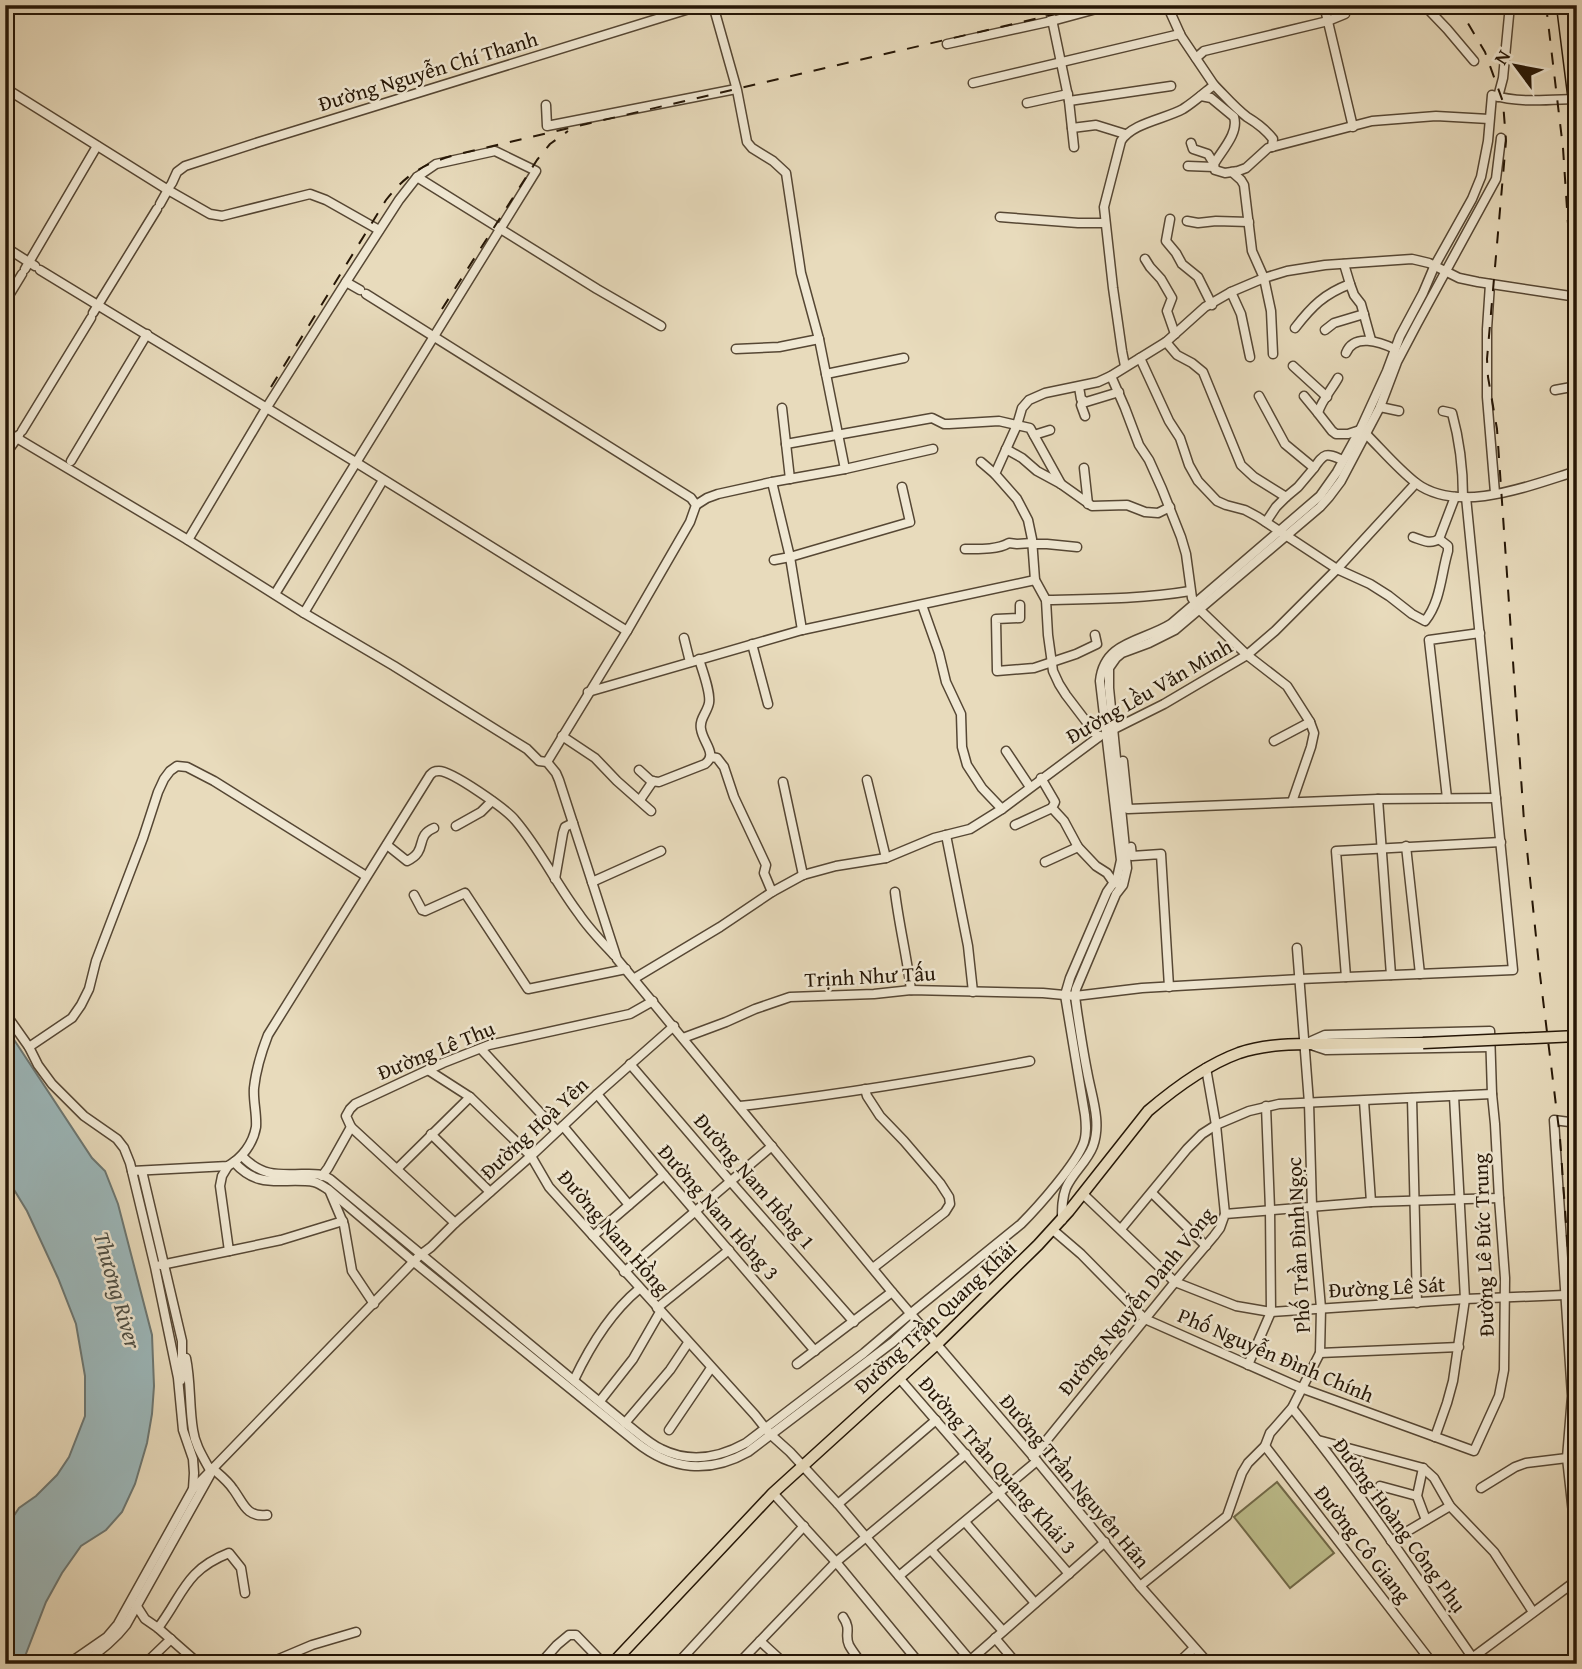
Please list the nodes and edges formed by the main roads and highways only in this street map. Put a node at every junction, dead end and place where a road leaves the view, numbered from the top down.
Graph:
1 (1562, 5) edge
2 (1573, 62) edge
3 (1577, 125) edge
4 (1577, 1036) edge
5 (612, 1664) edge

1 - 2 main road
2 - 3 main road
4 - 5 main road, Đường Trần Quang Khải, bridge

